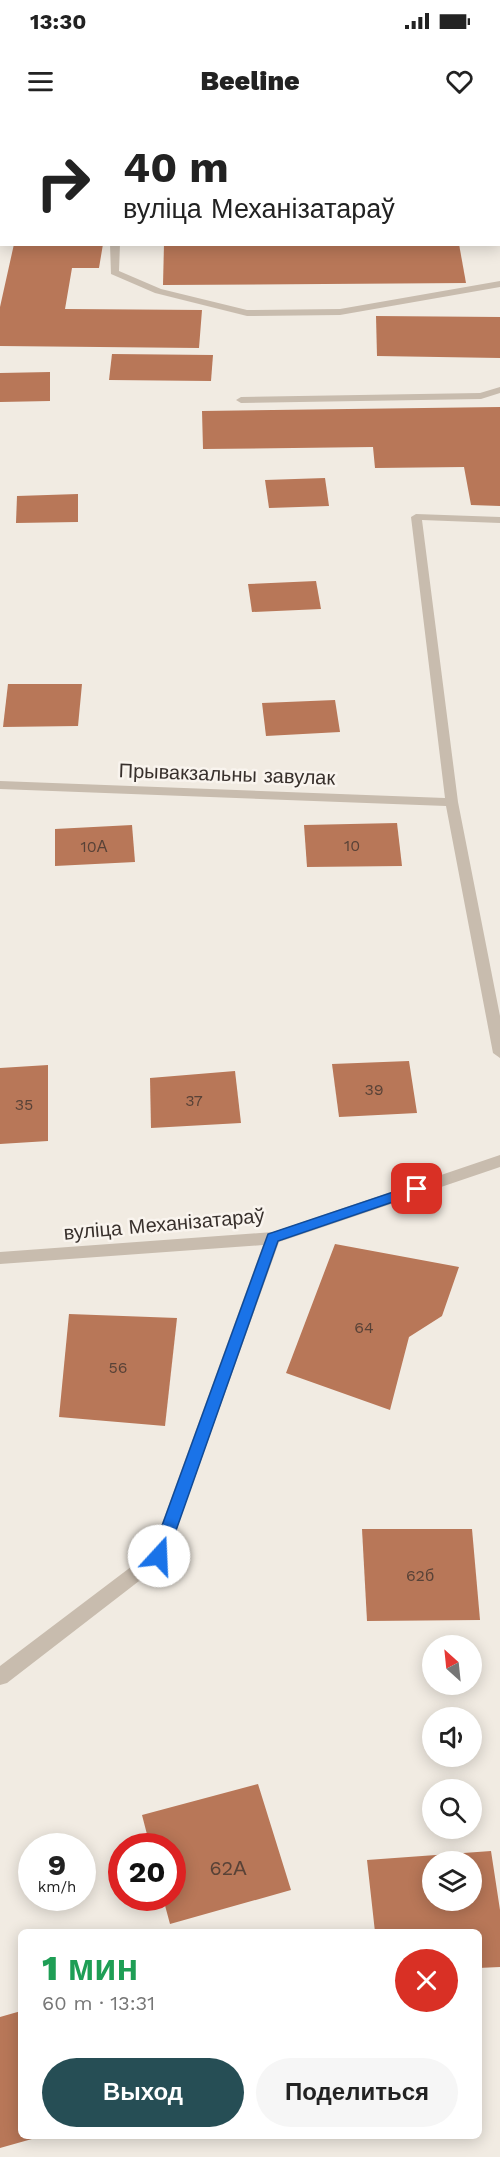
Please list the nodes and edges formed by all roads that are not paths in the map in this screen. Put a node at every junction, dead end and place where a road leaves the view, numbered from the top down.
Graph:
1 (115, 246) edge
2 (500, 284) edge
3 (500, 390) edge
4 (241, 400) dead end
5 (500, 520) edge
6 (0, 785) edge
7 (452, 802) junction
8 (500, 1053) edge
9 (500, 1161) edge
10 (273, 1238) junction
11 (0, 1258) edge
12 (0, 1677) edge

1 - 2 street
3 - 4 street
5 - 7 street
6 - 7 street, Прывакзальны завулак
7 - 8 street
9 - 10 street, вуліца Механізатараў
10 - 11 street, вуліца Механізатараў
10 - 12 street

